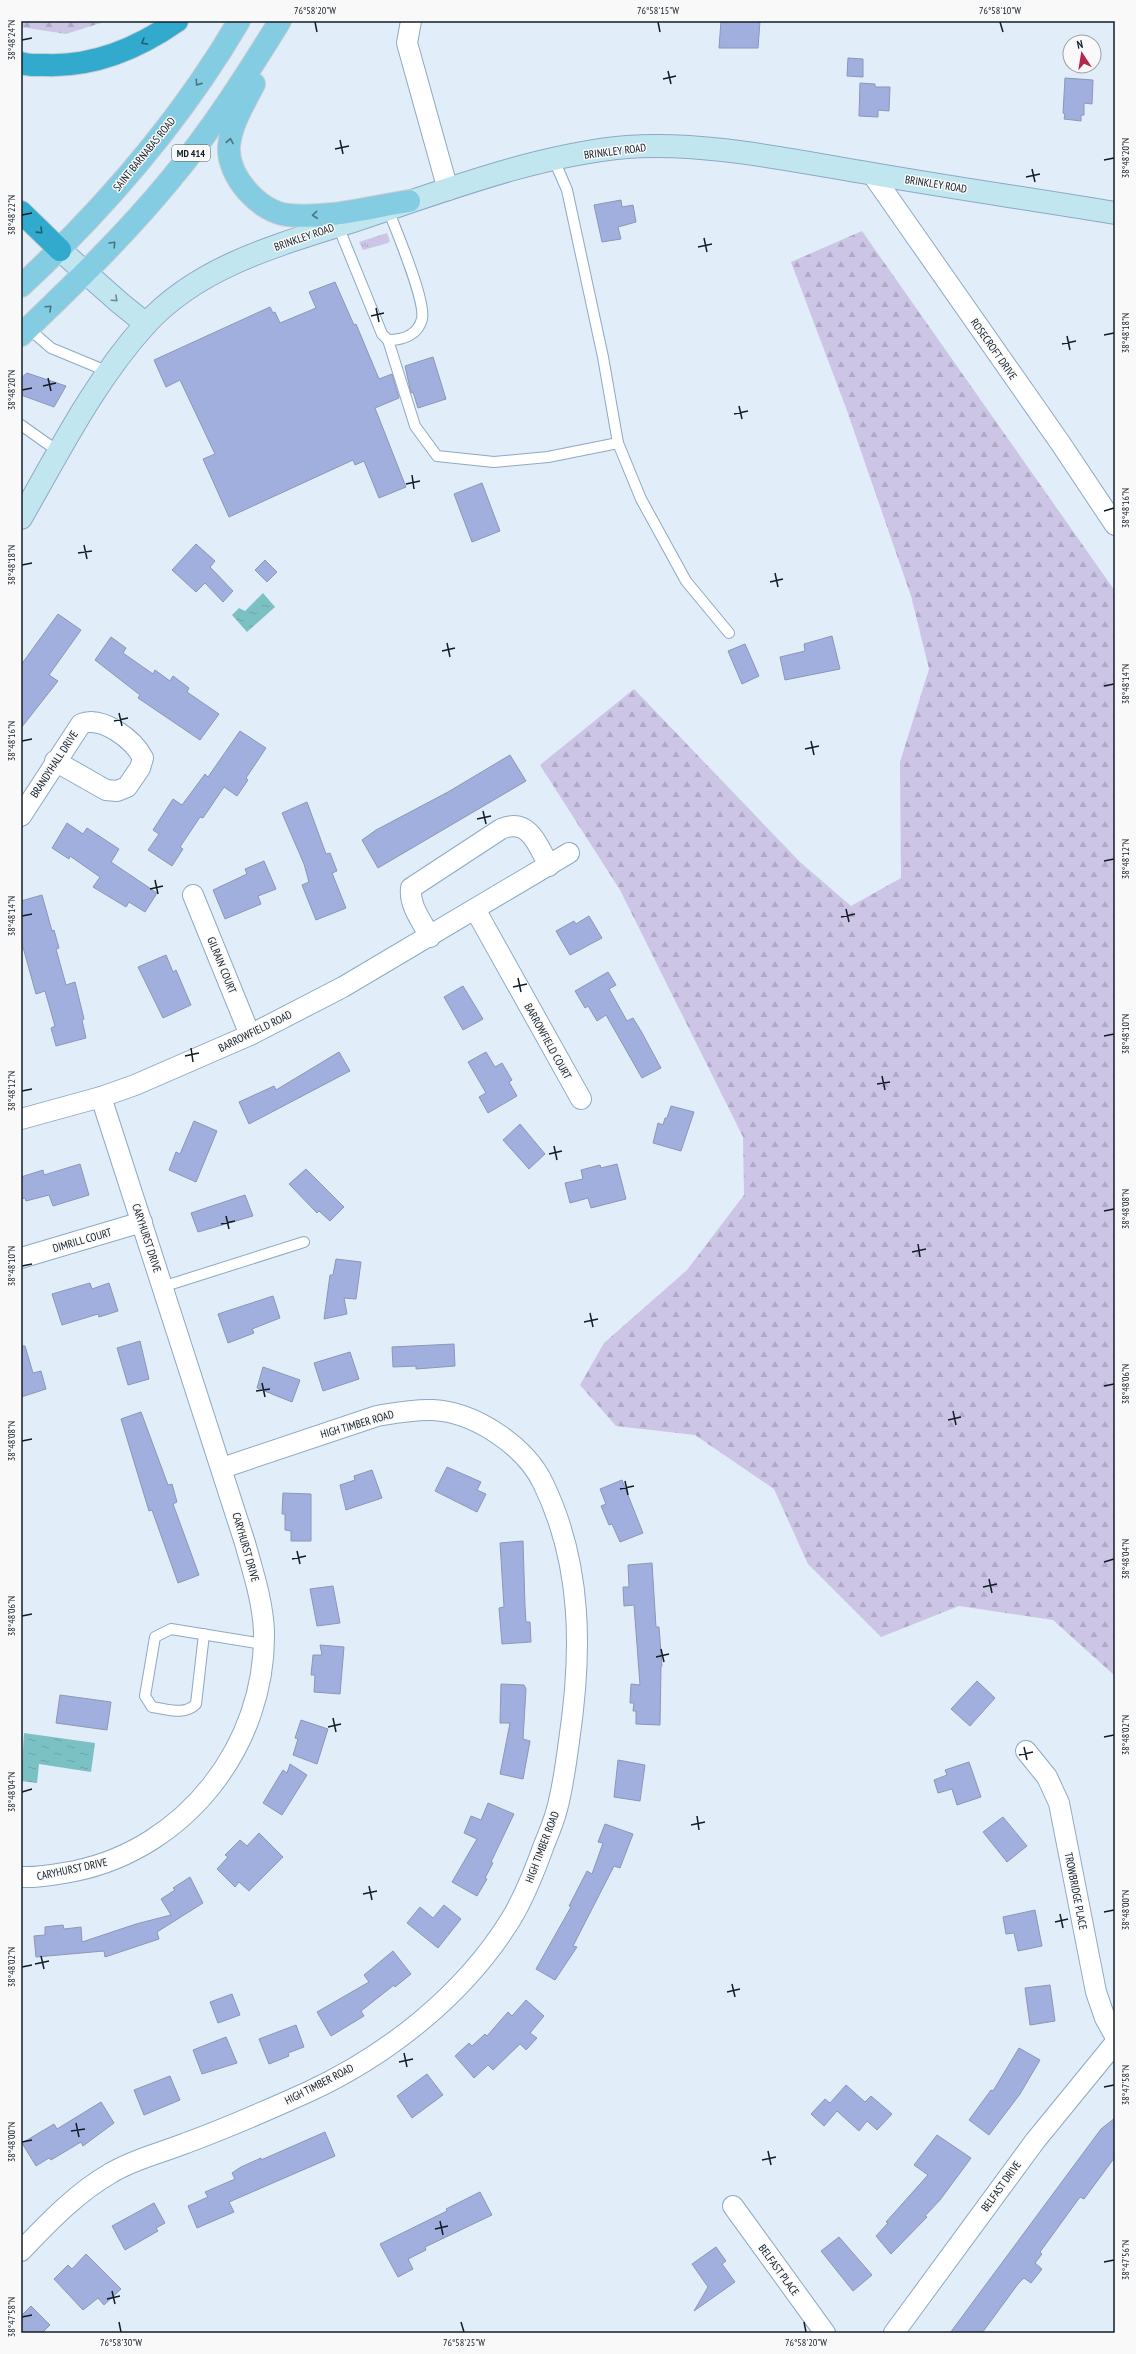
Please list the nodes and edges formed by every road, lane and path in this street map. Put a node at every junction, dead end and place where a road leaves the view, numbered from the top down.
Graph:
1 (176, 21) edge
2 (239, 21) edge
3 (280, 21) edge
4 (284, 21) edge
5 (411, 21) edge
6 (21, 64) edge
7 (554, 160) junction
8 (872, 174) junction
9 (448, 190) junction
10 (409, 201) junction
11 (388, 209) junction
12 (21, 212) edge
13 (1115, 213) edge
14 (338, 226) junction
15 (60, 250) junction
16 (86, 273) junction
17 (21, 286) edge
18 (146, 324) junction
19 (25, 331) edge
20 (388, 340) junction
21 (109, 372) junction
22 (21, 426) edge
23 (618, 443) junction
24 (59, 452) junction
25 (21, 516) edge
26 (1115, 525) edge
27 (729, 633) dead end
28 (55, 761) junction
29 (21, 816) edge
30 (569, 853) dead end
31 (549, 866) junction
32 (194, 895) dead end
33 (476, 911) junction
34 (430, 937) junction
35 (250, 1035) junction
36 (101, 1097) junction
37 (581, 1099) dead end
38 (21, 1119) edge
39 (142, 1222) junction
40 (304, 1242) dead end
41 (21, 1258) edge
42 (162, 1287) junction
43 (222, 1468) junction
44 (204, 1634) junction
45 (263, 1644) junction
46 (1026, 1751) dead end
47 (21, 1877) edge
48 (1115, 2036) edge
49 (1115, 2043) edge
50 (733, 2206) dead end
51 (21, 2251) edge
52 (825, 2333) edge
53 (894, 2333) edge

1 -> 6 highway
2 -> 15 main road, SAINT BARNABAS ROAD / MD 414
16 -> 3 main road, MD 414
10 -> 4 main road
5 - 9 street
7 - 8 main road, BRINKLEY ROAD
7 - 9 main road, BRINKLEY ROAD
7 - 23 lane
8 - 13 main road, BRINKLEY ROAD
8 - 26 street, ROSECROFT DRIVE
9 - 10 main road, BRINKLEY ROAD
10 - 11 main road, BRINKLEY ROAD
11 - 14 main road, BRINKLEY ROAD
11 - 20 lane
12 -> 15 highway
14 - 18 main road, BRINKLEY ROAD
14 - 20 lane
15 - 16 main road
15 - 17 main road, MD 414
16 -> 18 main road
19 -> 16 main road, MD 414
18 - 21 main road
19 - 21 lane
20 - 23 lane
21 - 24 main road
22 - 24 lane
23 - 27 lane
24 - 25 main road
28 - 28 street, BRANDYHALL DRIVE
28 - 29 street, BRANDYHALL DRIVE
30 - 31 street
31 - 33 street
31 - 34 street
32 - 35 street, GILRAIN COURT
33 - 34 street, BARROWFIELD ROAD
33 - 37 street, BARROWFIELD COURT
34 - 35 street, BARROWFIELD ROAD
35 - 36 street, BARROWFIELD ROAD
36 - 38 street, BARROWFIELD ROAD
36 - 39 street, CARYHURST DRIVE
39 - 41 street, DIMRILL COURT
39 - 42 street, CARYHURST DRIVE
40 - 42 lane
42 - 43 street, CARYHURST DRIVE
43 - 45 street, CARYHURST DRIVE
43 - 51 street, HIGH TIMBER ROAD
44 - 44 lane
44 - 45 lane
45 - 47 street, CARYHURST DRIVE
46 - 48 street, TROWBRIDGE PLACE
49 - 53 street, BELFAST DRIVE
50 - 52 street, BELFAST PLACE

